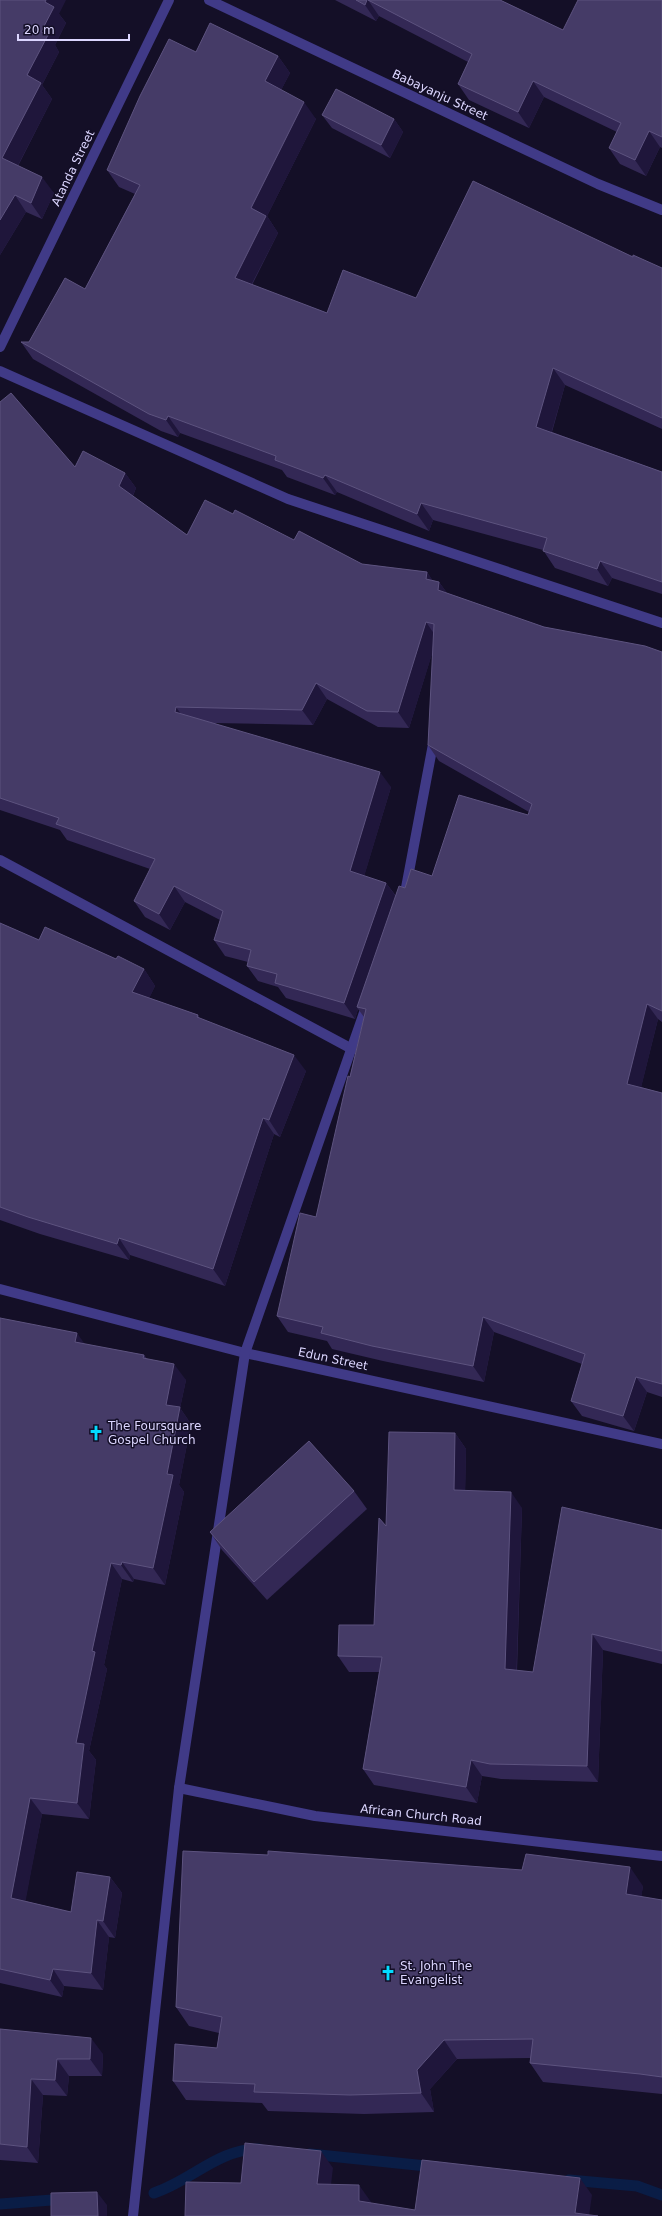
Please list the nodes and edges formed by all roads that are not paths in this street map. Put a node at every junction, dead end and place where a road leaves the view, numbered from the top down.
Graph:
1 (169, 0) edge
2 (209, 0) edge
3 (662, 210) edge
4 (0, 347) edge
5 (0, 371) edge
6 (662, 622) edge
7 (434, 737) edge
8 (0, 860) edge
9 (402, 903) edge
10 (370, 998) edge
11 (352, 1049) junction
12 (0, 1290) edge
13 (245, 1353) junction
14 (662, 1444) edge
15 (180, 1788) junction
16 (662, 1856) edge
17 (133, 2216) edge

1 - 4 street, Atanda Street
2 - 3 street, Babayanju Street
5 - 6 street
7 - 9 street
8 - 11 street
10 - 11 street
11 - 13 street
12 - 13 street, Edun Street
13 - 14 street, Edun Street
13 - 15 street
15 - 16 street, African Church Road
15 - 17 street

